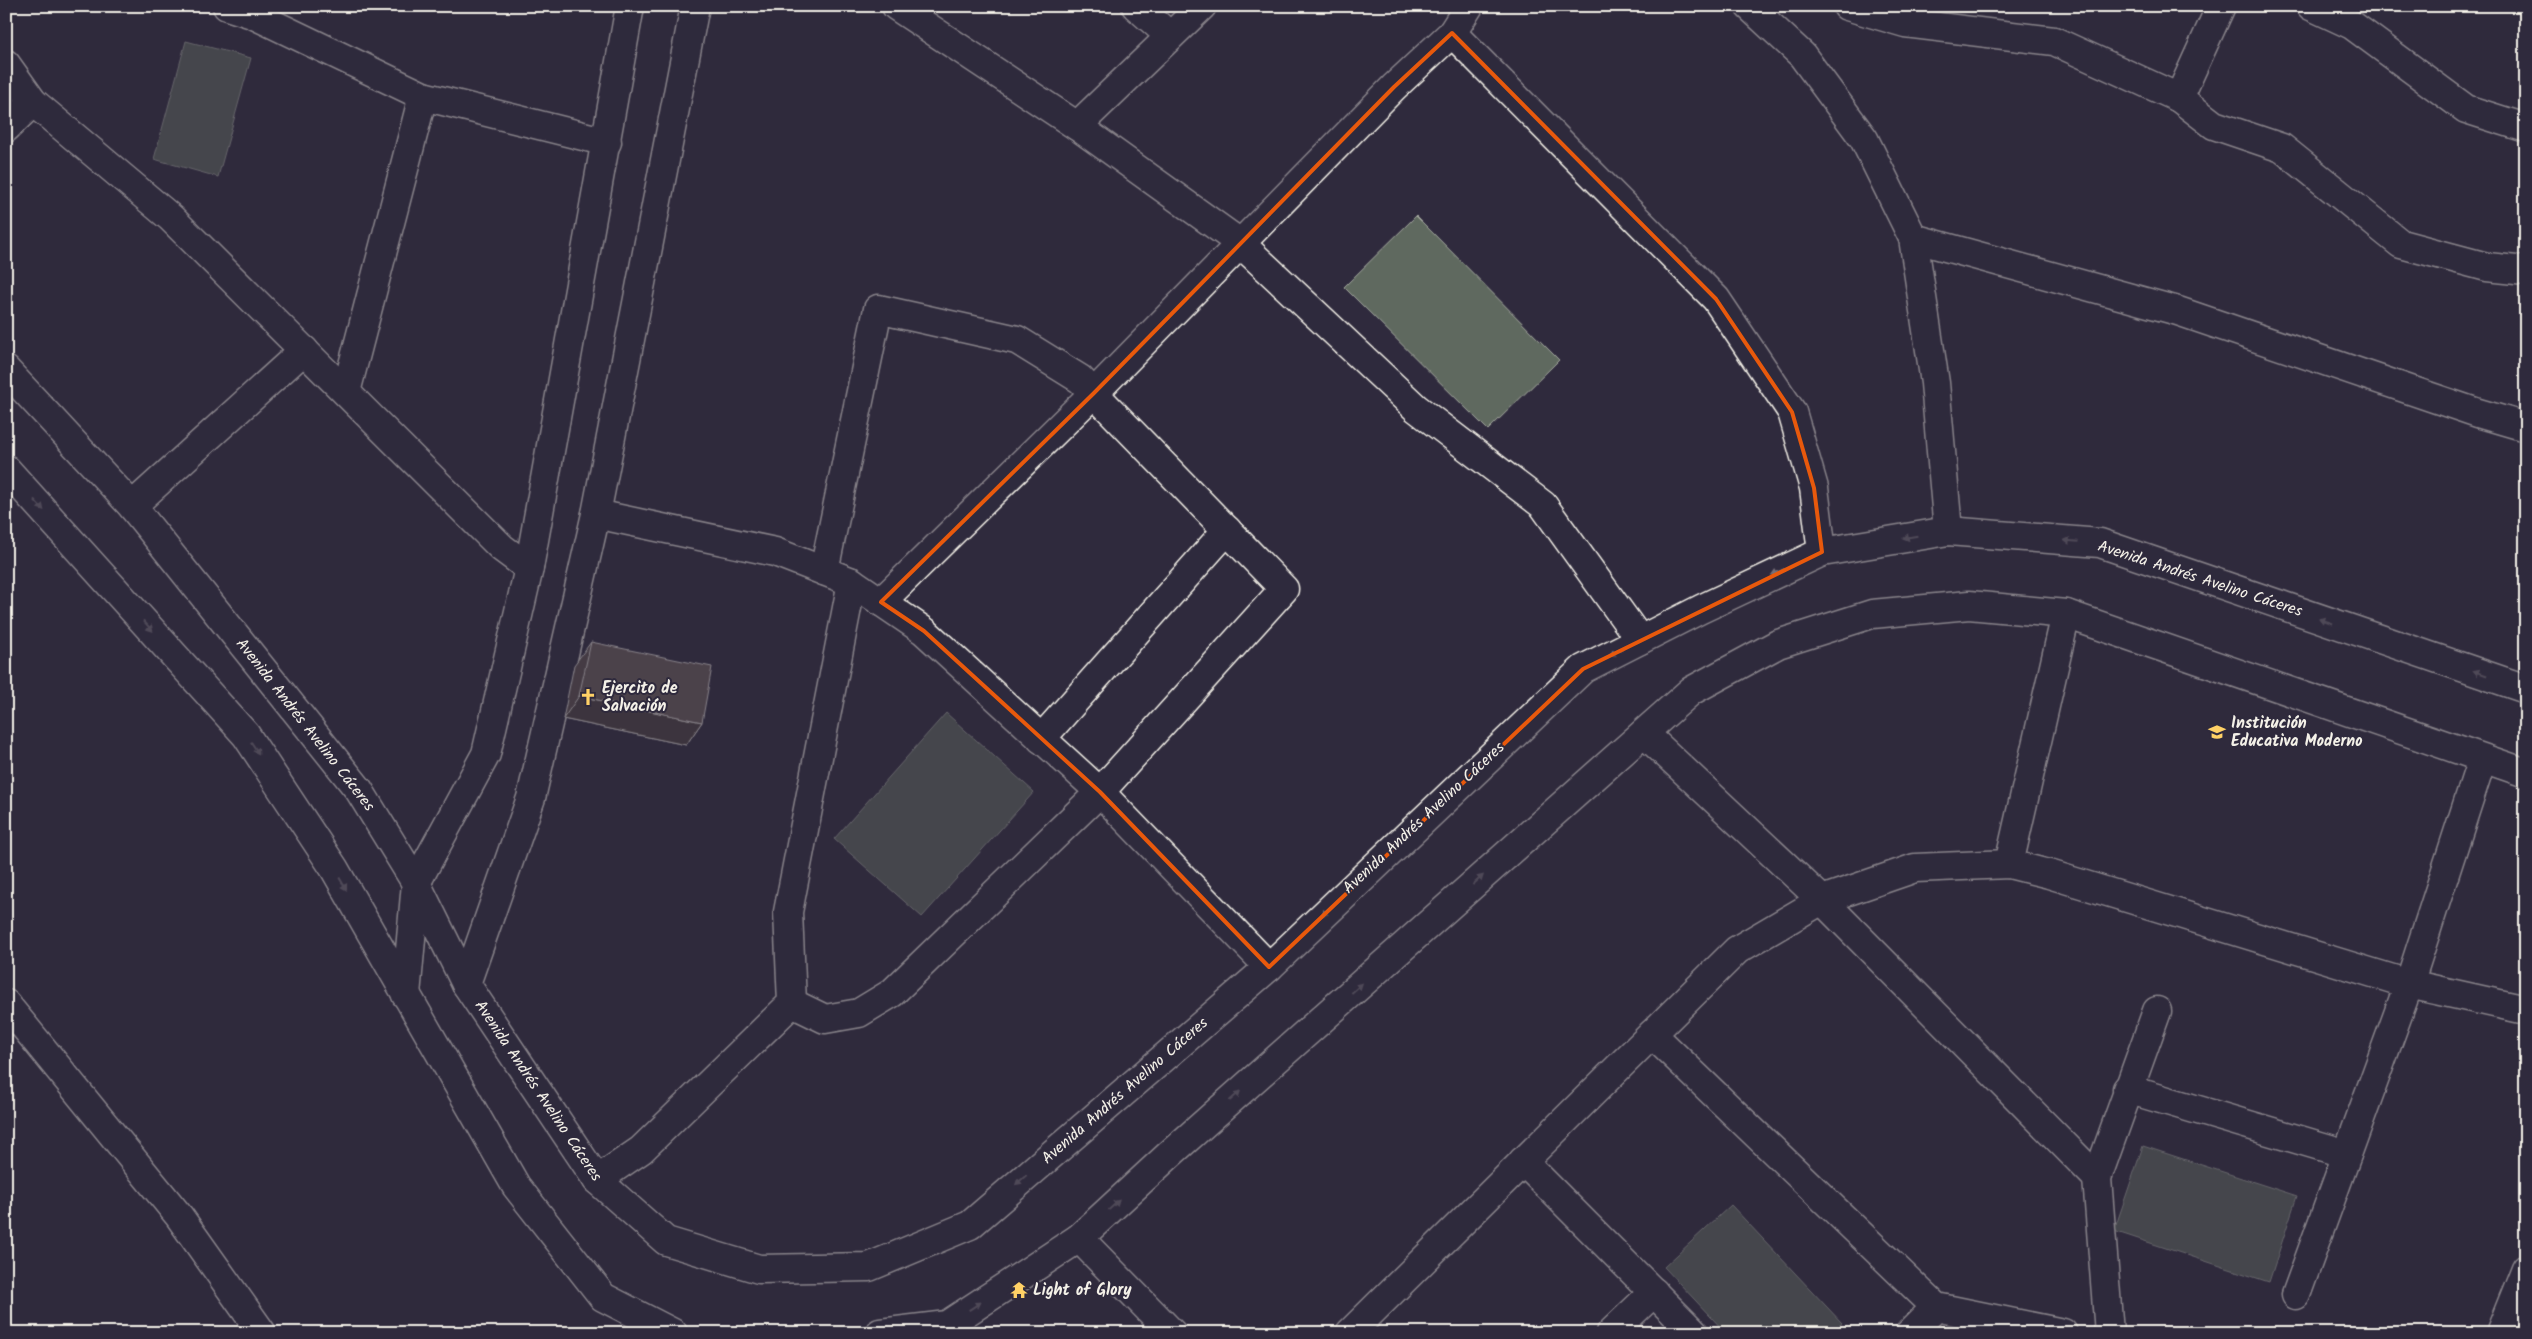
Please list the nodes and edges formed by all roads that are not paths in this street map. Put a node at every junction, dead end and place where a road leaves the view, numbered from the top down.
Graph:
1 (630, 6) edge
2 (695, 6) edge
3 (896, 6) edge
4 (1136, 6) edge
5 (1202, 6) edge
6 (1469, 6) edge
7 (1749, 6) edge
8 (1847, 6) edge
9 (2221, 6) edge
10 (2311, 6) edge
11 (245, 9) edge
12 (1452, 33) junction
13 (1170, 36) junction
14 (6, 64) edge
15 (423, 96) junction
16 (2179, 98) junction
17 (33, 102) junction
18 (1076, 126) junction
19 (6, 128) edge
20 (2526, 128) edge
21 (607, 142) junction
22 (1913, 238) junction
23 (1240, 243) junction
24 (2526, 271) edge
25 (304, 350) junction
26 (6, 370) edge
27 (346, 392) junction
28 (1094, 393) junction
29 (2526, 427) edge
30 (8, 475) edge
31 (132, 506) junction
32 (596, 514) junction
33 (1227, 530) junction
34 (1948, 531) junction
35 (1822, 552) junction
36 (529, 568) junction
37 (824, 570) junction
38 (852, 582) junction
39 (882, 602) junction
40 (2066, 614) junction
41 (1640, 640) junction
42 (2526, 689) edge
43 (1644, 733) junction
44 (1041, 739) junction
45 (2482, 758) junction
46 (2526, 773) edge
47 (1100, 792) junction
48 (2009, 864) junction
49 (416, 882) junction
50 (1822, 900) junction
51 (1269, 967) junction
52 (466, 984) junction
53 (2409, 984) junction
54 (406, 995) junction
55 (792, 1003) junction
56 (6, 1004) edge
57 (2526, 1010) edge
58 (2157, 1011) dead end
59 (1652, 1034) junction
60 (2127, 1088) junction
61 (2347, 1154) junction
62 (1523, 1161) junction
63 (2097, 1178) junction
64 (597, 1180) junction
65 (1078, 1238) junction
66 (2526, 1268) edge
67 (1654, 1292) junction
68 (2296, 1295) dead end
69 (1936, 1307) junction
70 (262, 1333) edge
71 (673, 1333) edge
72 (880, 1333) edge
73 (1172, 1333) edge
74 (1350, 1333) edge
75 (1611, 1333) edge
76 (1694, 1333) edge
77 (1910, 1333) edge
78 (2063, 1333) edge
79 (2109, 1333) edge
80 (2500, 1333) edge

1 - 21 street
2 - 32 street
3 - 18 street
4 - 13 street
5 - 13 street
6 - 12 street
7 - 22 street
8 - 16 street
9 - 16 street
10 - 20 street
11 - 15 street
12 - 23 street
12 - 35 street
13 - 18 street
14 - 17 street
15 - 21 street
15 - 27 street
16 - 24 street
17 - 19 street
17 - 25 street
18 - 23 street
21 - 36 street
22 - 29 street
22 - 34 street
23 - 28 street
23 - 41 street
25 - 27 street
25 - 31 street
26 - 31 street, Avenida Andrés Avelino Cáceres
27 - 36 street
28 - 33 street
28 - 37 street
28 - 39 street
30 -> 54 street
31 - 49 street, Avenida Andrés Avelino Cáceres
32 - 37 street
32 - 52 street
33 - 44 street
33 - 47 street
34 -> 35 street, Avenida Andrés Avelino Cáceres
42 -> 34 street, Avenida Andrés Avelino Cáceres
35 -> 41 street, Avenida Andrés Avelino Cáceres
36 - 49 street
37 - 38 street
38 - 39 street
38 - 55 street
39 - 44 street
40 - 43 street
40 - 45 street
40 - 48 street
41 -> 51 street, Avenida Andrés Avelino Cáceres
43 - 50 street
65 -> 43 street
44 - 47 street
45 - 46 street
45 - 53 street
47 - 51 street
47 - 55 street
48 - 50 street
48 - 53 street
49 - 52 street, Avenida Andrés Avelino Cáceres
49 - 54 street
50 - 59 street
50 - 63 street
51 -> 64 street, Avenida Andrés Avelino Cáceres
52 - 64 street, Avenida Andrés Avelino Cáceres
53 - 57 street
53 - 61 street
54 - 71 street
55 - 64 street
56 - 70 street
58 - 60 street
59 - 62 street
59 - 69 street
60 - 61 street
60 - 63 street
61 - 68 street
62 - 67 street
62 - 74 street
63 - 79 street
72 -> 65 street
65 - 73 street
66 - 80 street
67 - 75 street
67 - 76 street
69 - 77 street
69 - 78 street

